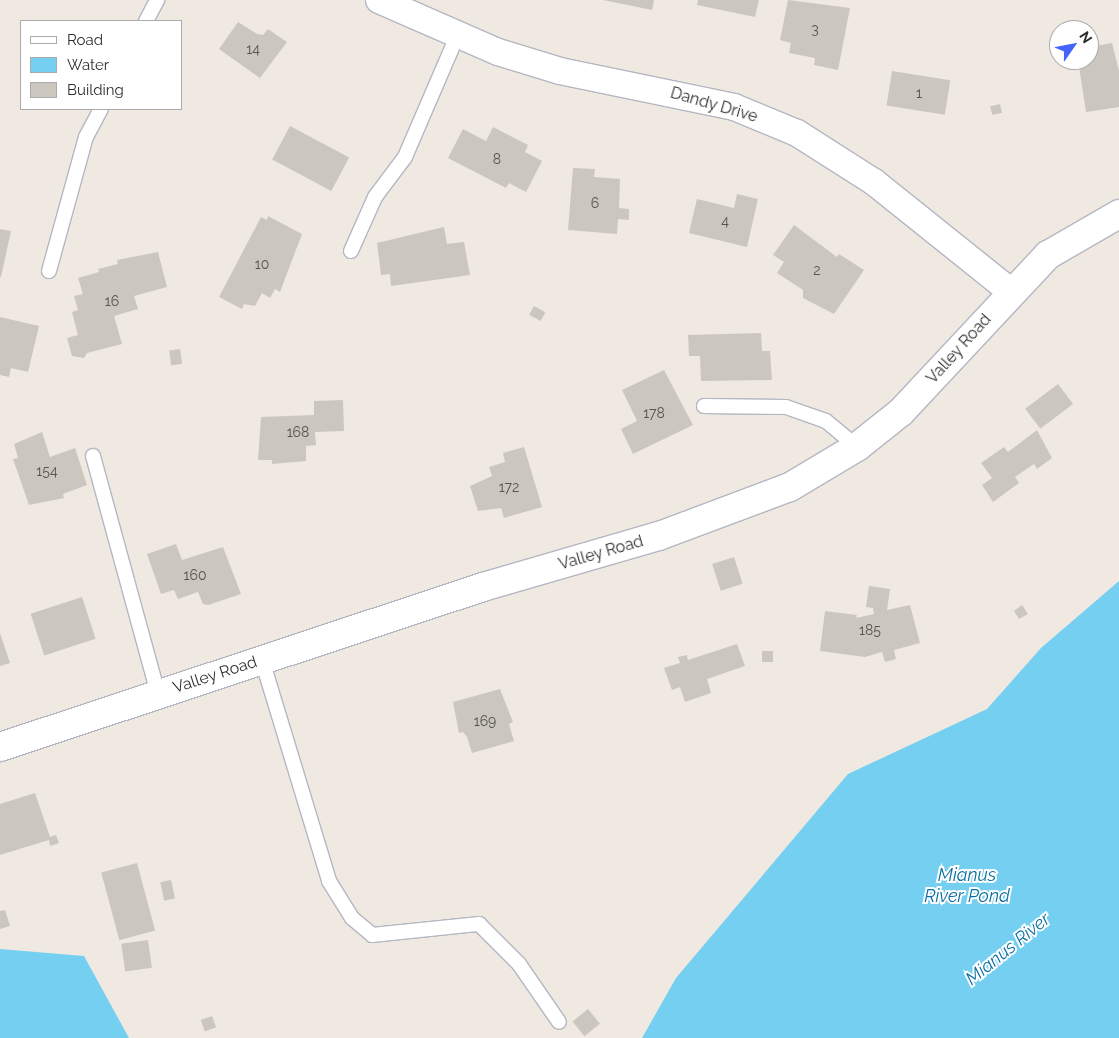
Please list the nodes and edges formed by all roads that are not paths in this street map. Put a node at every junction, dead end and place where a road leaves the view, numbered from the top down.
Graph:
1 (157, 0) edge
2 (379, 0) edge
3 (147, 20) edge
4 (457, 36) junction
5 (100, 110) edge
6 (1119, 214) edge
7 (351, 251) dead end
8 (49, 271) dead end
9 (1010, 291) junction
10 (704, 406) dead end
11 (857, 447) junction
12 (94, 456) dead end
13 (262, 660) junction
14 (158, 694) junction
15 (0, 747) edge
16 (559, 1022) dead end

1 - 3 lane
2 - 4 street, Dandy Drive
4 - 7 lane
4 - 9 street, Dandy Drive
5 - 8 lane
6 - 9 main road, Valley Road
9 - 11 main road, Valley Road
10 - 11 lane
11 - 13 main road, Valley Road
12 - 14 lane
13 - 14 main road, Valley Road
13 - 16 lane
14 - 15 main road, Valley Road

